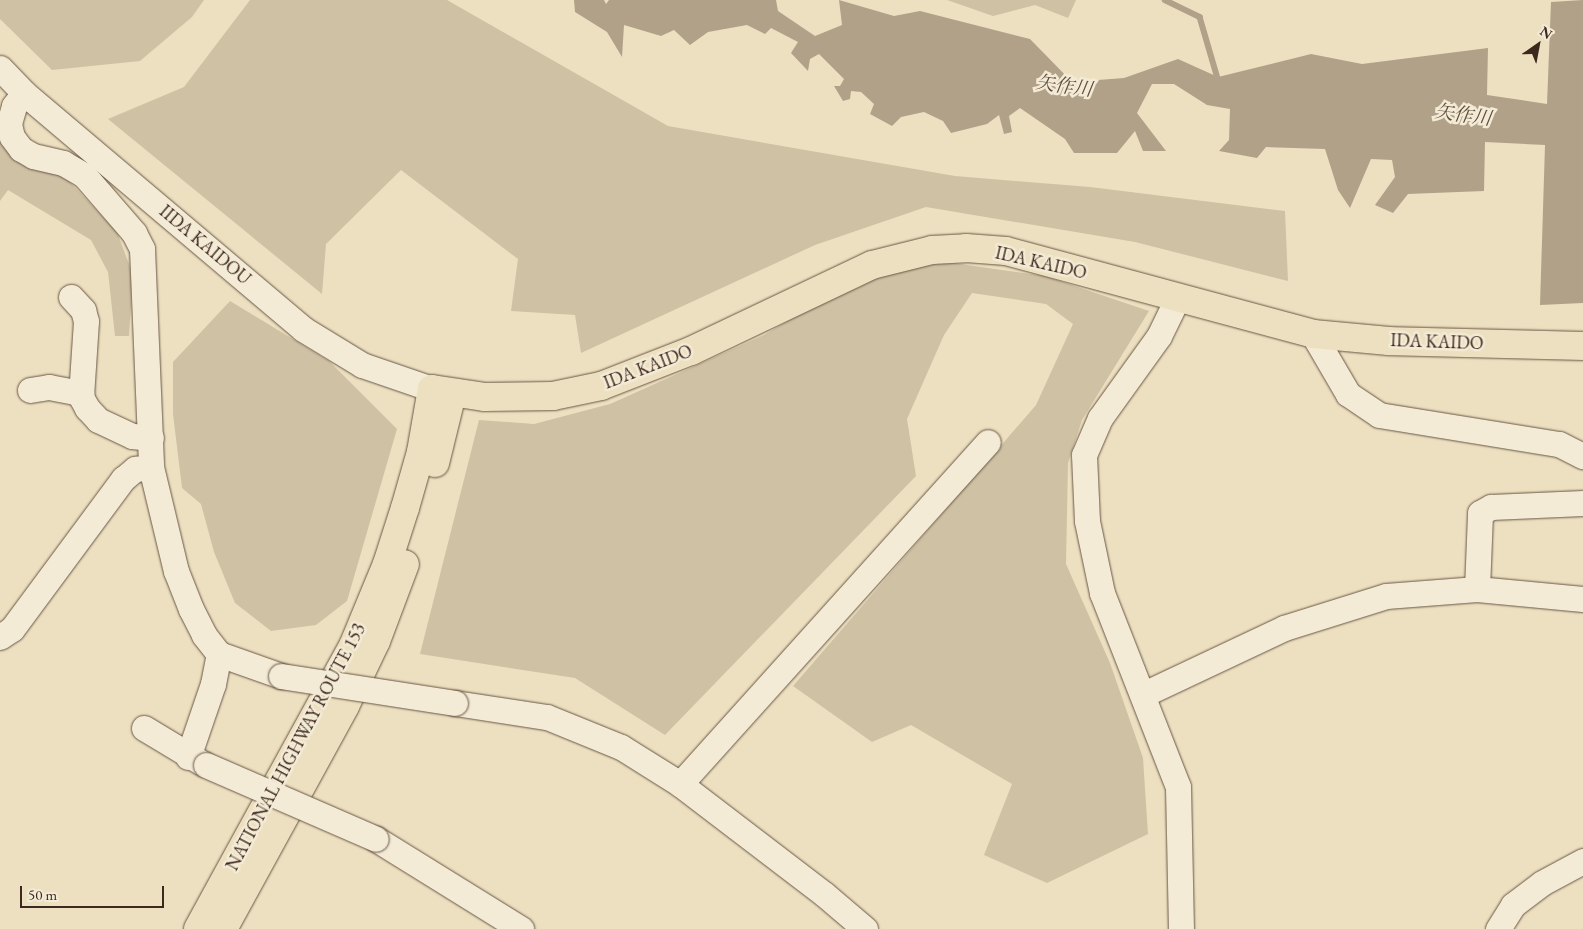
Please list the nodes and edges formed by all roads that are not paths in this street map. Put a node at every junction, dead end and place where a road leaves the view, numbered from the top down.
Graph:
1 (0, 68) edge
2 (24, 93) junction
3 (71, 298) dead end
4 (1177, 300) junction
5 (1313, 334) junction
6 (1583, 346) edge
7 (30, 390) dead end
8 (442, 392) junction
9 (81, 393) junction
10 (151, 438) junction
11 (988, 442) dead end
12 (1583, 456) edge
13 (151, 467) junction
14 (1583, 502) edge
15 (1477, 589) junction
16 (1583, 599) edge
17 (0, 637) edge
18 (219, 654) junction
19 (1144, 694) junction
20 (144, 728) dead end
21 (197, 761) junction
22 (680, 784) junction
23 (1583, 861) edge
24 (198, 929) edge
25 (223, 929) edge
26 (521, 929) edge
27 (865, 929) edge
28 (1181, 929) edge
29 (1498, 929) edge

1 - 2 street, IIDA KAIDOU
2 - 8 street, IIDA KAIDOU
2 - 10 street
3 - 9 street
4 - 5 highway, IDA KAIDO
4 - 8 highway, IDA KAIDO
4 - 19 street
5 - 6 highway, IDA KAIDO
5 - 12 street
7 - 9 street
8 - 24 highway, NATIONAL HIGHWAY ROUTE 153
8 - 25 highway, NATIONAL HIGHWAY ROUTE 153
9 - 10 street
10 - 13 street
11 - 22 street
13 - 17 street
13 - 18 street
14 - 15 street
15 - 16 street
15 - 19 street
18 - 21 street
18 - 22 street, bridge
19 - 28 street
20 - 21 street
21 - 26 street, bridge
22 - 27 street
23 - 29 street

